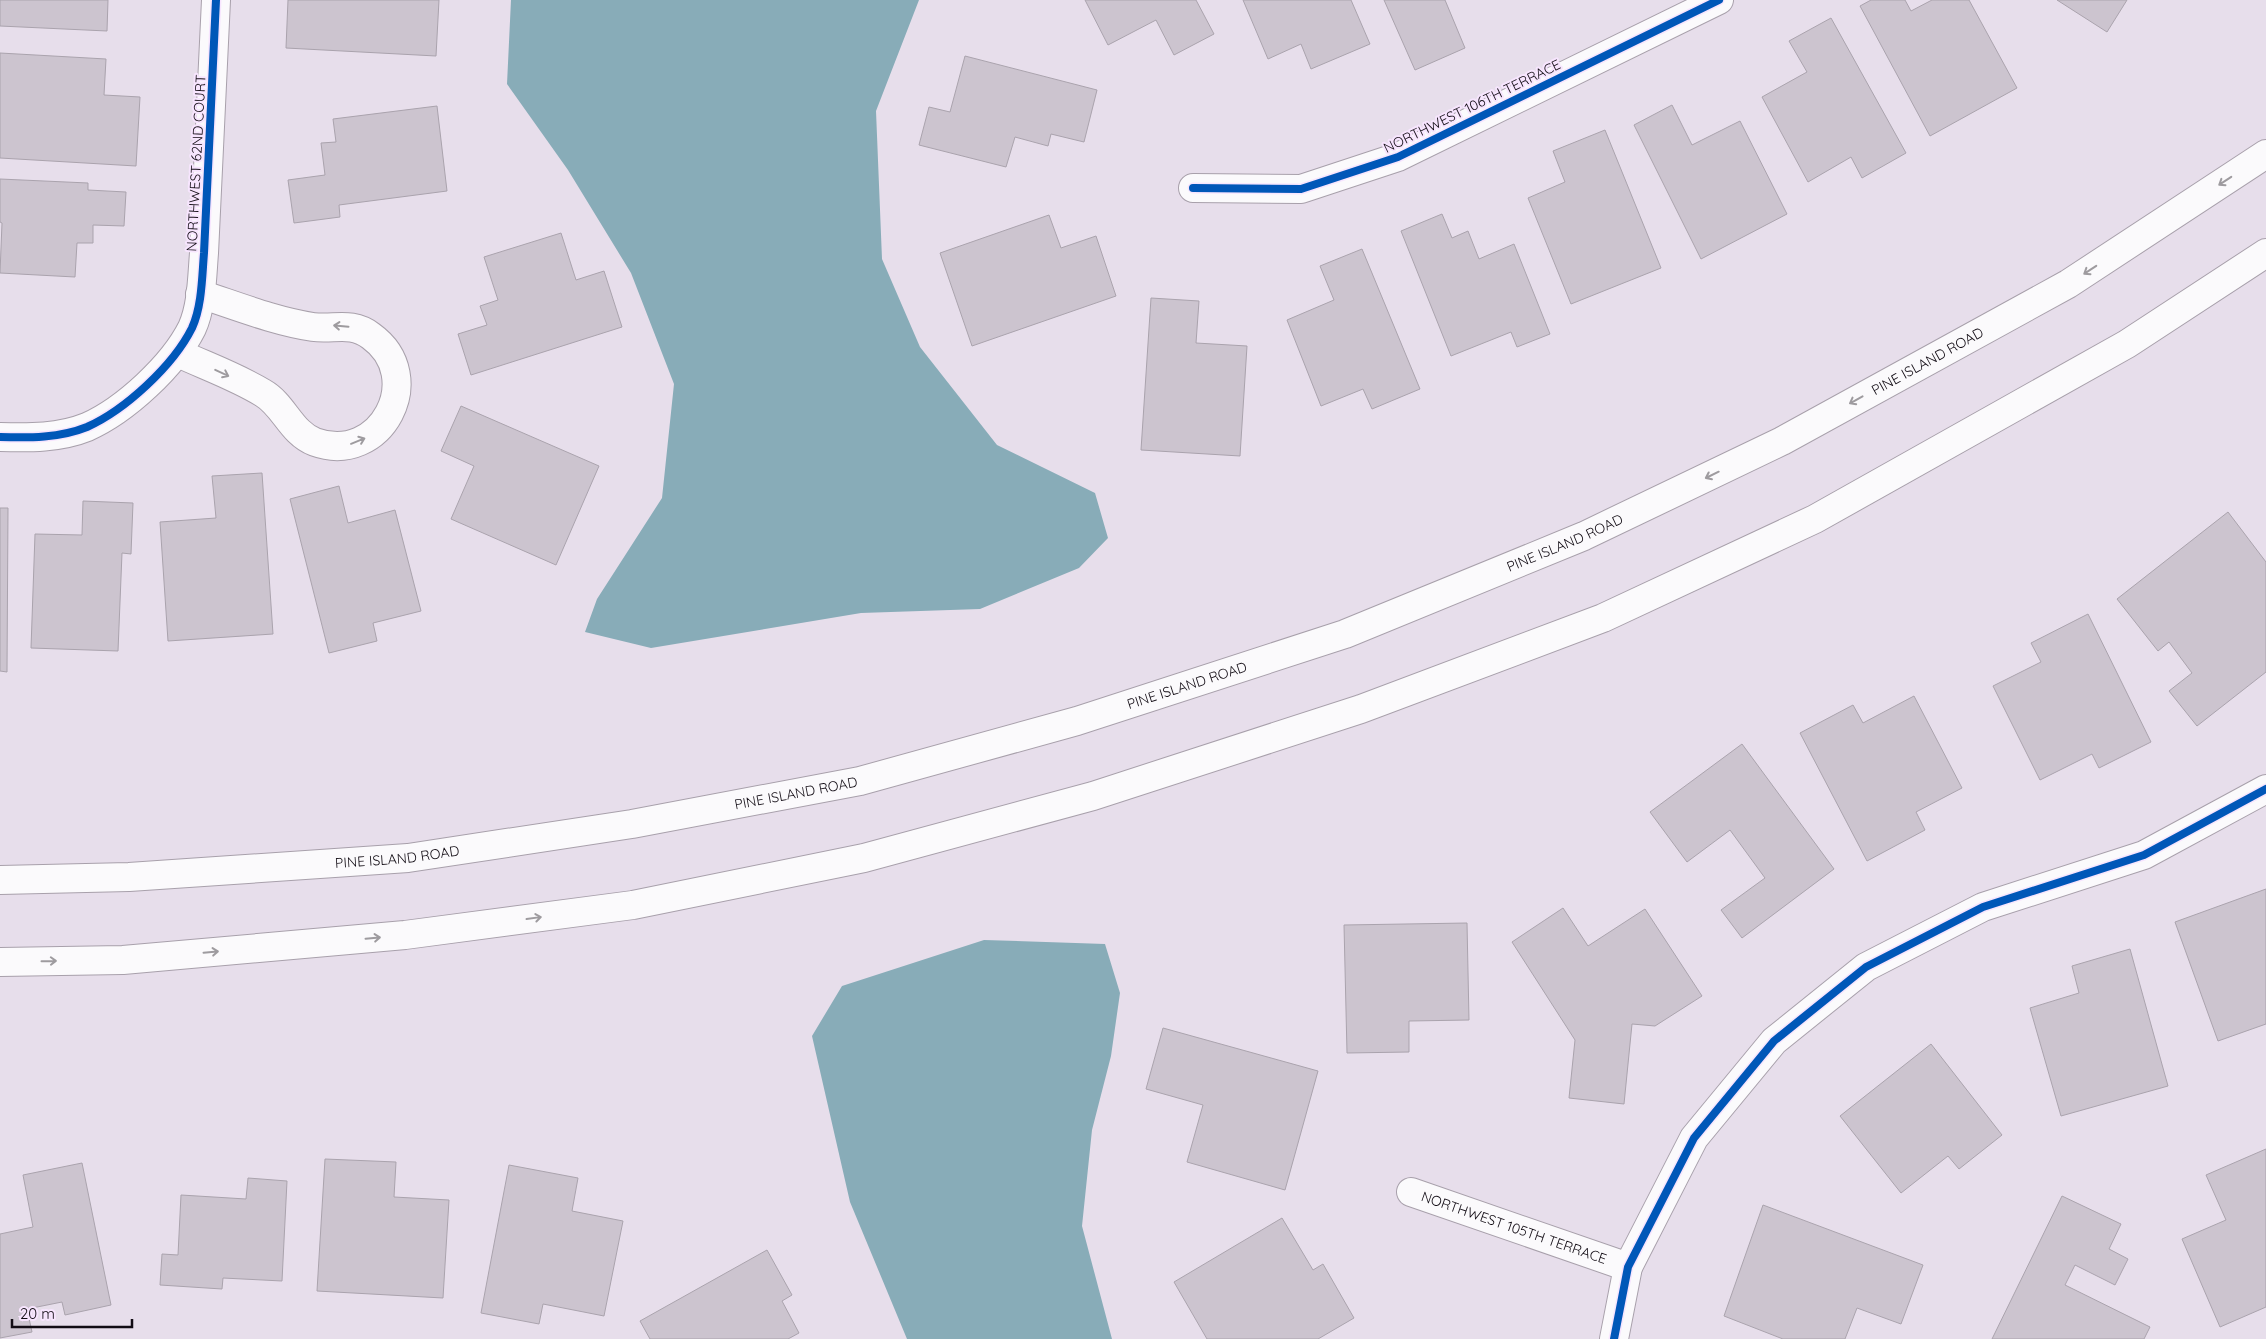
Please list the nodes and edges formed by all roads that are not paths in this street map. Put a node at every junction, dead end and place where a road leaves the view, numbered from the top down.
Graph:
1 (216, 0) edge
2 (1719, 0) edge
3 (2266, 154) edge
4 (1193, 188) dead end
5 (2266, 253) edge
6 (200, 294) junction
7 (178, 353) junction
8 (0, 438) edge
9 (2266, 789) edge
10 (0, 880) edge
11 (0, 962) edge
12 (1411, 1192) dead end
13 (1628, 1267) junction
14 (1614, 1339) edge

1 - 6 main road, NORTHWEST 62ND COURT
2 - 4 main road, NORTHWEST 106TH TERRACE
3 -> 10 main road, PINE ISLAND ROAD
11 -> 5 main road
6 - 7 main road, NORTHWEST 62ND COURT
7 -> 6 main road
7 - 8 main road, NORTHWEST 62ND COURT
9 - 13 main road
12 - 13 main road, NORTHWEST 105TH TERRACE
13 - 14 main road

